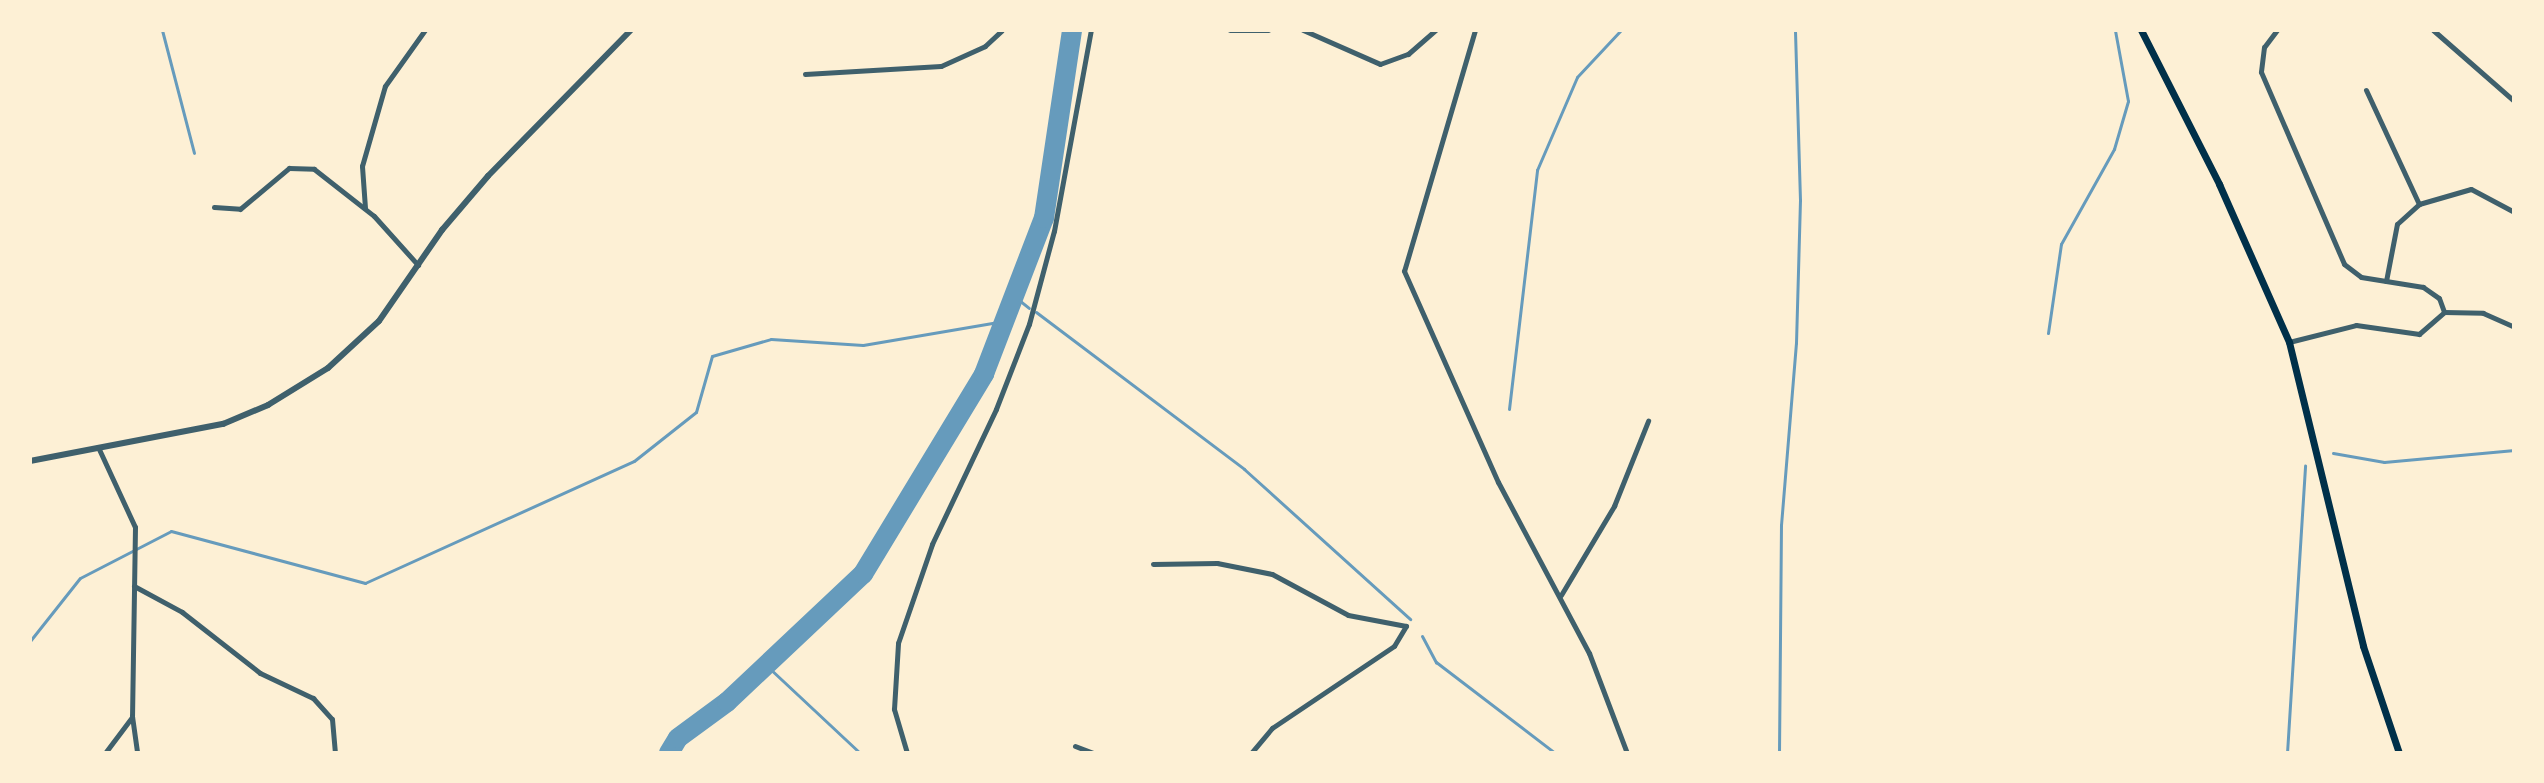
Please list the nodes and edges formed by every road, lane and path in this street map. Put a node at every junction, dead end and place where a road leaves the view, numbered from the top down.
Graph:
1 (425, 30) edge
2 (631, 30) edge
3 (1002, 30) edge
4 (1091, 30) edge
5 (1230, 30) edge
6 (1268, 30) edge
7 (1303, 30) edge
8 (1436, 30) edge
9 (1475, 30) edge
10 (2141, 30) edge
11 (2277, 30) edge
12 (2433, 30) edge
13 (805, 74) dead end
14 (2366, 90) dead end
15 (2514, 101) edge
16 (2419, 204) junction
17 (214, 207) dead end
18 (365, 209) junction
19 (2514, 212) edge
20 (418, 265) junction
21 (2386, 281) junction
22 (2444, 312) junction
23 (2514, 327) edge
24 (2289, 342) junction
25 (1648, 421) dead end
26 (98, 447) junction
27 (30, 461) edge
28 (1153, 564) dead end
29 (134, 586) junction
30 (1561, 595) junction
31 (132, 716) junction
32 (1075, 746) dead end
33 (105, 753) edge
34 (137, 753) edge
35 (335, 753) edge
36 (907, 753) edge
37 (1093, 753) edge
38 (1251, 753) edge
39 (1627, 753) edge
40 (2399, 753) edge

1 - 18 street
2 - 20 street
3 - 13 street
4 - 36 street
5 - 6 street
7 - 8 street
9 - 30 street
10 - 24 main road
11 - 21 street
12 - 15 street
14 - 16 street
16 - 19 street
16 - 21 street
17 - 18 street
18 - 20 street
20 - 26 street
21 - 22 street
22 - 23 street
22 - 24 street
24 - 40 main road
25 - 30 street
26 - 27 street
26 - 29 street
28 - 38 street
29 - 31 street
29 - 35 street
30 - 39 street
31 - 33 street
31 - 34 street
32 - 37 street

